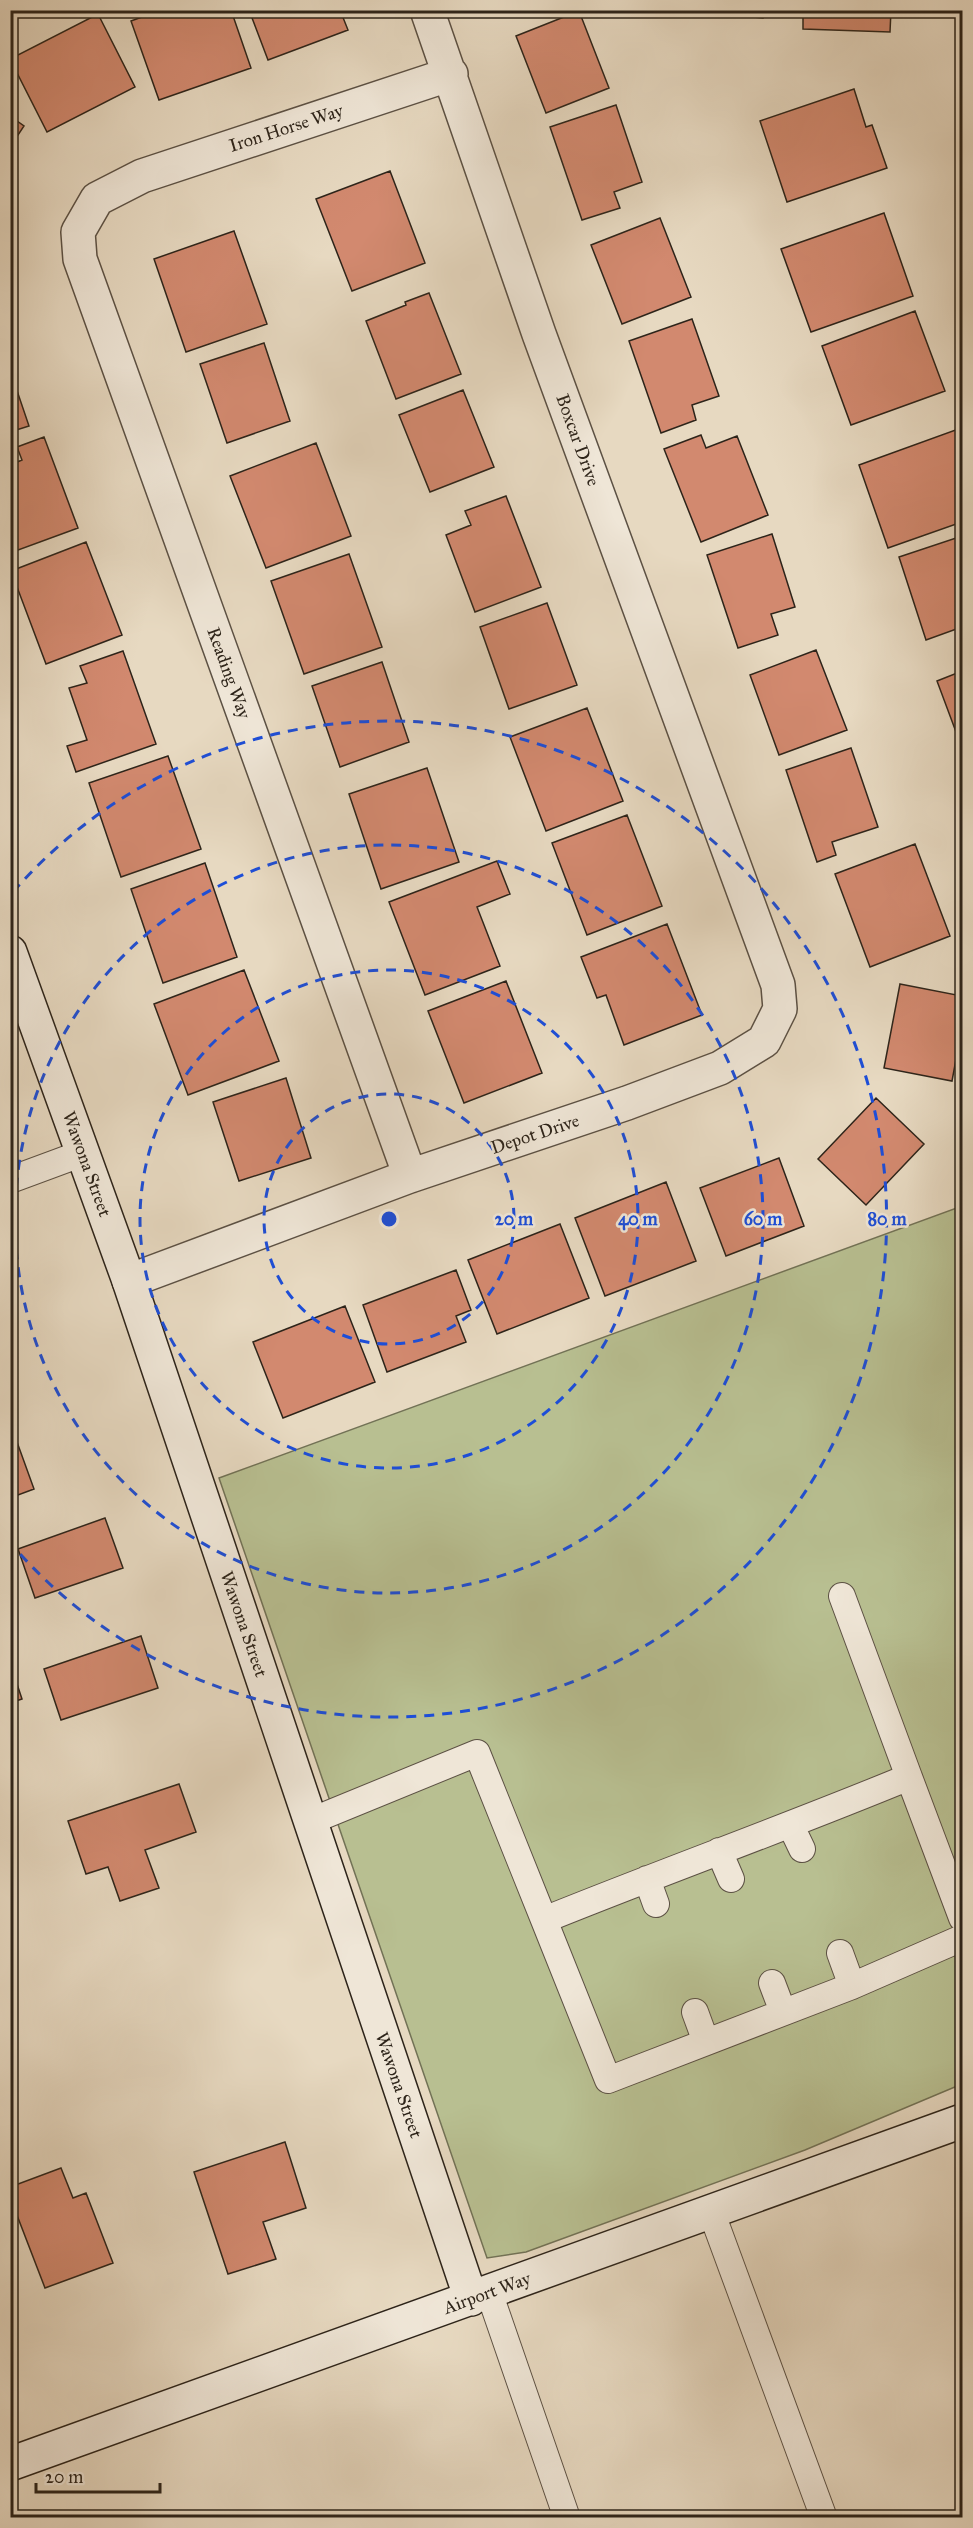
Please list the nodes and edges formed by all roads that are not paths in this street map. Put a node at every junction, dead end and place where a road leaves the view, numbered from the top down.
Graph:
1 (427, 10) edge
2 (451, 74) junction
3 (123, 186) joint
4 (735, 868) joint
5 (10, 952) edge
6 (17, 988) edge
7 (83, 1153) junction
8 (410, 1176) junction
9 (10, 1180) edge
10 (129, 1281) junction
11 (842, 1596) dead end
12 (909, 1777) junction
13 (311, 1821) junction
14 (791, 1826) junction
15 (802, 1849) dead end
16 (719, 1851) junction
17 (647, 1879) junction
18 (731, 1879) dead end
19 (656, 1904) dead end
20 (963, 1918) edge
21 (544, 1920) junction
22 (963, 1938) edge
23 (840, 1953) dead end
24 (772, 1983) dead end
25 (852, 1986) junction
26 (783, 2012) junction
27 (695, 2013) dead end
28 (706, 2042) junction
29 (963, 2121) edge
30 (711, 2211) junction
31 (480, 2295) junction
32 (10, 2464) edge
33 (567, 2517) edge
34 (824, 2517) edge

1 - 2 street, Boxcar Drive
2 - 3 street, Iron Horse Way
2 - 4 street, Boxcar Drive
3 - 8 street, Reading Way
4 - 8 street, Depot Drive
5 - 6 street, Wawona Street
6 - 7 street, Wawona Street
7 - 9 lane
7 - 10 street, Wawona Street
8 - 10 street, Depot Drive
10 - 13 street, Wawona Street
11 - 12 lane
12 - 14 lane
12 - 20 lane
13 - 21 lane
13 - 31 street, Wawona Street
14 - 15 lane
14 - 16 lane
16 - 17 lane
16 - 18 lane
17 - 19 lane
17 - 21 lane
21 - 28 lane
22 - 25 lane
23 - 25 lane
24 - 26 lane
25 - 26 lane
26 - 28 lane
27 - 28 lane
29 - 30 street, Airport Way
30 - 31 street, Airport Way
30 - 34 lane
31 - 32 street, Airport Way
31 - 33 lane

